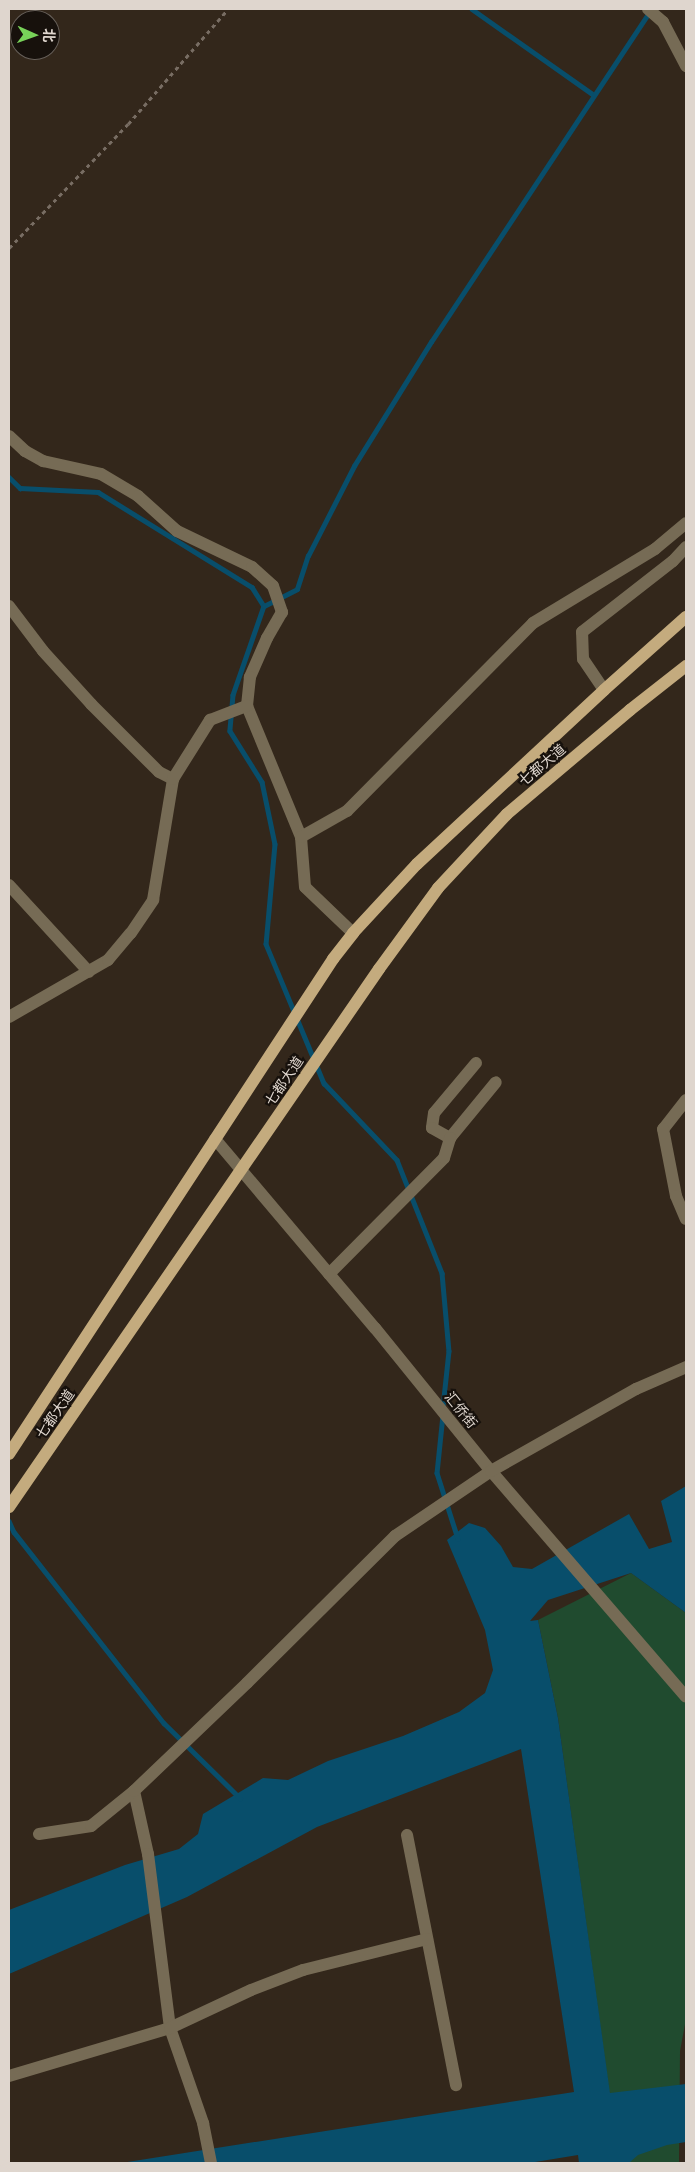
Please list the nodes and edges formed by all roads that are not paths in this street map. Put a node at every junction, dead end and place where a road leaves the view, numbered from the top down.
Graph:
1 (648, 9) edge
2 (686, 66) edge
3 (9, 436) edge
4 (686, 523) edge
5 (686, 547) edge
6 (9, 606) edge
7 (686, 616) edge
8 (686, 627) edge
9 (686, 666) edge
10 (686, 672) edge
11 (604, 690) junction
12 (243, 708) junction
13 (630, 710) junction
14 (173, 779) junction
15 (302, 838) junction
16 (9, 885) edge
17 (353, 933) junction
18 (89, 972) junction
19 (9, 1017) edge
20 (476, 1063) dead end
21 (496, 1082) dead end
22 (686, 1100) edge
23 (450, 1138) junction
24 (215, 1139) junction
25 (242, 1170) junction
26 (686, 1219) edge
27 (329, 1274) junction
28 (686, 1367) edge
29 (11, 1451) edge
30 (492, 1471) junction
31 (9, 1507) edge
32 (686, 1698) edge
33 (134, 1791) junction
34 (39, 1834) dead end
35 (407, 1836) dead end
36 (427, 1939) junction
37 (170, 2028) junction
38 (9, 2076) edge
39 (456, 2085) dead end
40 (211, 2163) edge

1 - 2 street
3 - 12 street
4 - 15 street
5 - 11 street
6 - 14 street
7 - 11 main road
8 - 11 main road
9 - 13 main road
10 - 13 main road
11 - 17 main road, 七都大道
12 - 14 street
12 - 15 street
13 - 25 main road, 七都大道
14 - 18 street
15 - 17 street
16 - 18 street
17 - 24 main road, 七都大道
18 - 19 street
20 - 23 street
21 - 23 street
22 - 26 street
23 - 27 street
24 - 25 street, 汇侨街
24 - 29 main road, 七都大道
25 - 27 street, 汇侨街
25 - 31 main road, 七都大道
27 - 30 street, 汇侨街
28 - 30 street
30 - 32 street, 汇侨街
30 - 33 street
33 - 34 street
33 - 37 street
35 - 36 street
36 - 37 street
36 - 39 street
37 - 38 street
37 - 40 street

